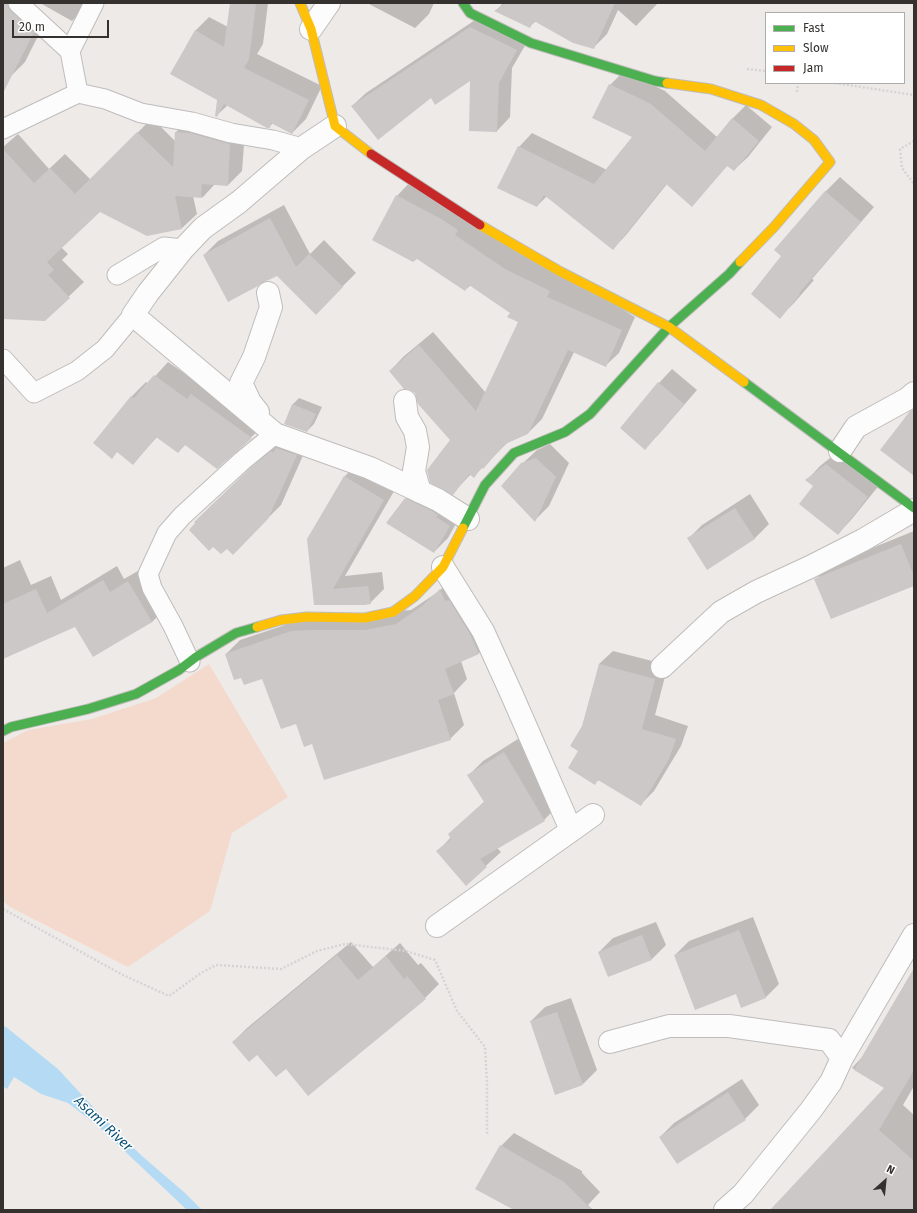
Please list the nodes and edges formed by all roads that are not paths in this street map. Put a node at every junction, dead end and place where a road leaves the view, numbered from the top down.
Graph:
1 (18, 3) edge
2 (94, 3) edge
3 (300, 3) edge
4 (329, 3) edge
5 (463, 3) edge
6 (311, 29) junction
7 (70, 51) junction
8 (78, 93) junction
9 (335, 126) junction
10 (3, 129) edge
11 (302, 148) junction
12 (183, 249) junction
13 (116, 275) dead end
14 (268, 293) dead end
15 (132, 315) junction
16 (669, 327) junction
17 (3, 359) edge
18 (914, 392) edge
19 (405, 401) dead end
20 (275, 434) junction
21 (840, 451) junction
22 (420, 492) junction
23 (914, 509) edge
24 (468, 519) junction
25 (443, 567) junction
26 (190, 662) junction
27 (662, 667) dead end
28 (3, 731) edge
29 (593, 815) dead end
30 (571, 830) junction
31 (437, 926) dead end
32 (914, 935) edge
33 (610, 1042) dead end
34 (842, 1058) junction
35 (725, 1210) edge

1 - 7 lane
2 - 7 lane
3 - 6 street
4 - 6 street
5 - 16 street
6 - 9 street
7 - 8 lane
8 - 10 lane
8 - 11 lane
9 - 11 street
9 - 16 street
11 - 12 street
12 - 13 lane
12 - 15 street
14 - 20 street
15 - 17 lane
15 - 20 street
16 - 21 street
16 - 24 street
18 - 21 street
19 - 22 street
20 - 22 street
20 - 26 lane
21 - 23 street
22 - 24 street
23 - 27 street
24 - 25 street
25 - 26 street
25 - 30 street
26 - 28 street
29 - 30 street
30 - 31 street
32 - 34 street
33 - 34 street
34 - 35 street

